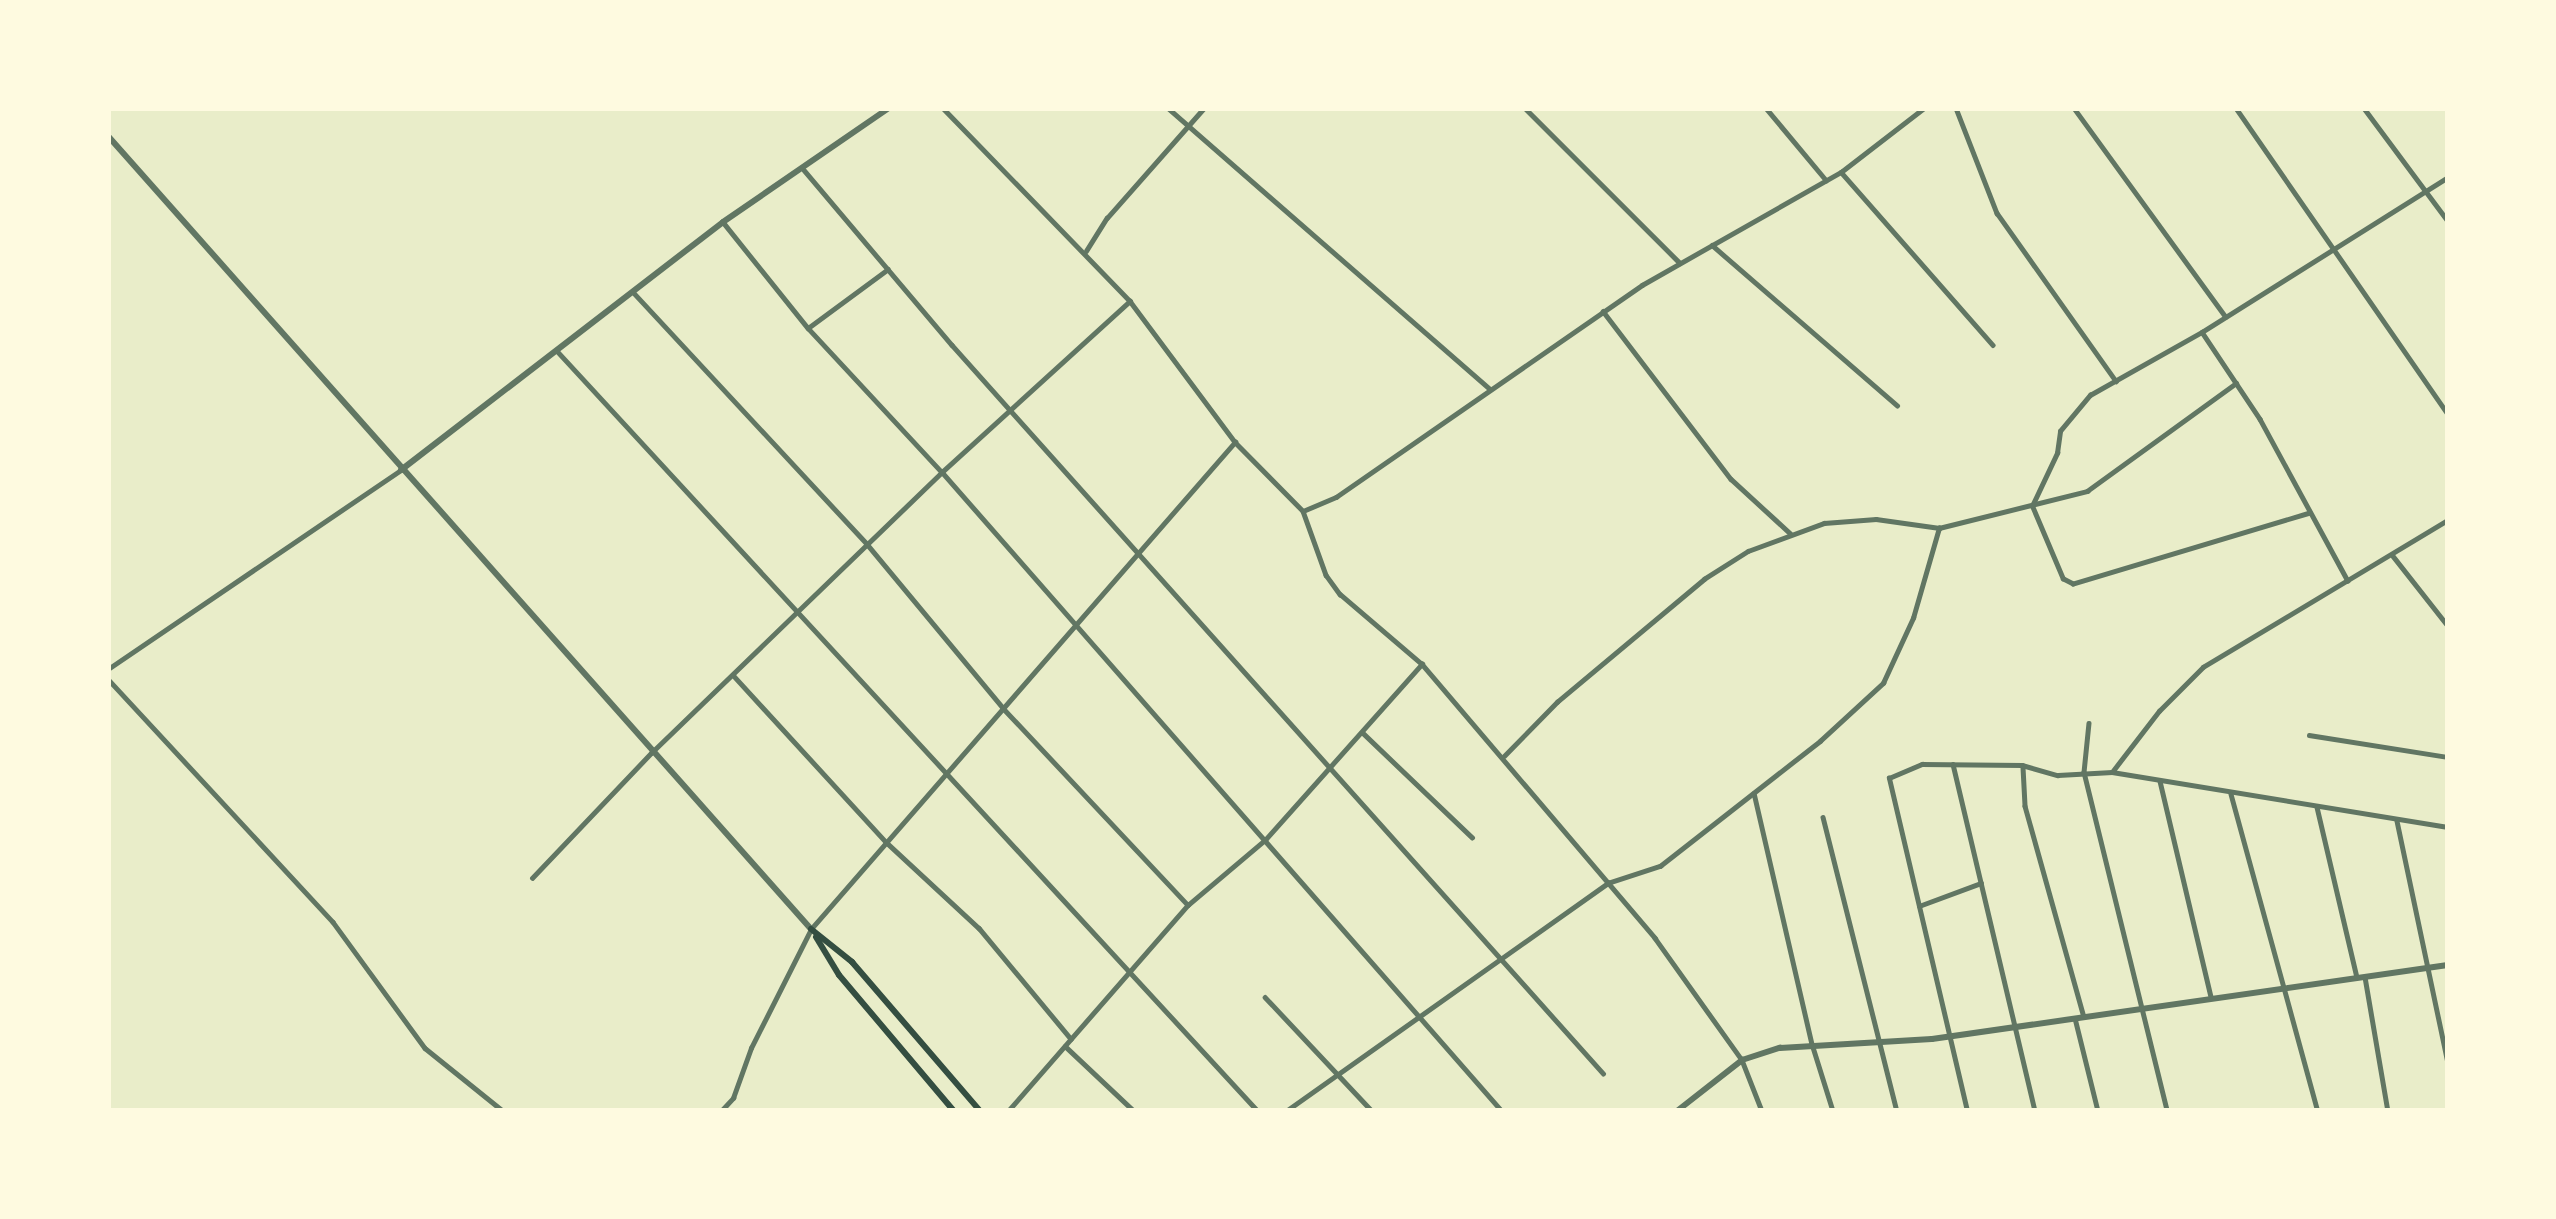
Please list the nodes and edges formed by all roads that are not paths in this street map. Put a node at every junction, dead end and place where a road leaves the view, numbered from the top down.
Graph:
1 (889, 108) edge
2 (943, 108) edge
3 (1168, 108) edge
4 (1204, 108) edge
5 (1525, 108) edge
6 (1766, 108) edge
7 (1924, 108) edge
8 (1956, 108) edge
9 (2074, 108) edge
10 (2236, 108) edge
11 (2364, 108) edge
12 (1187, 127) junction
13 (108, 136) edge
14 (802, 167) junction
15 (1841, 172) junction
16 (2448, 177) edge
17 (1826, 180) junction
18 (2427, 190) junction
19 (2448, 221) edge
20 (723, 222) junction
21 (1712, 245) junction
22 (1086, 250) junction
23 (2331, 252) junction
24 (1680, 263) junction
25 (888, 269) junction
26 (633, 292) junction
27 (1130, 301) junction
28 (1603, 311) junction
29 (2226, 317) junction
30 (808, 328) junction
31 (2203, 332) junction
32 (1993, 345) dead end
33 (557, 351) junction
34 (2116, 381) junction
35 (2236, 383) junction
36 (1490, 388) junction
37 (1897, 405) dead end
38 (1012, 408) junction
39 (2448, 414) edge
40 (1235, 442) junction
41 (401, 470) junction
42 (942, 472) junction
43 (2032, 506) junction
44 (1303, 511) junction
45 (2310, 513) junction
46 (2448, 520) edge
47 (1939, 528) junction
48 (1790, 533) junction
49 (867, 544) junction
50 (1138, 553) junction
51 (2392, 556) junction
52 (2348, 582) junction
53 (796, 613) junction
54 (2448, 626) edge
55 (1074, 628) junction
56 (1422, 664) junction
57 (108, 669) edge
58 (733, 675) junction
59 (108, 679) edge
60 (1004, 708) junction
61 (2089, 723) dead end
62 (1361, 732) junction
63 (2308, 735) dead end
64 (651, 753) junction
65 (1504, 756) junction
66 (2448, 757) edge
67 (1953, 764) junction
68 (2023, 765) junction
69 (1329, 767) junction
70 (2084, 772) junction
71 (2112, 772) junction
72 (946, 774) junction
73 (2160, 781) junction
74 (1754, 793) junction
75 (2231, 794) junction
76 (2317, 807) junction
77 (1823, 817) dead end
78 (2396, 819) junction
79 (2448, 827) edge
80 (1472, 837) dead end
81 (1265, 840) junction
82 (886, 842) junction
83 (532, 878) dead end
84 (1981, 883) junction
85 (1608, 884) junction
86 (1188, 905) junction
87 (1918, 906) junction
88 (811, 929) junction
89 (1496, 960) junction
90 (2448, 965) edge
91 (2432, 968) junction
92 (1128, 972) junction
93 (2361, 978) junction
94 (2285, 988) junction
95 (1265, 997) dead end
96 (2212, 998) junction
97 (2141, 1008) junction
98 (1420, 1016) junction
99 (2084, 1017) junction
100 (2074, 1018) junction
101 (2014, 1027) junction
102 (1949, 1037) junction
103 (1071, 1039) junction
104 (1879, 1042) junction
105 (1812, 1044) junction
106 (1065, 1046) junction
107 (1742, 1060) junction
108 (2448, 1062) edge
109 (1603, 1073) dead end
110 (1334, 1076) junction
111 (503, 1111) edge
112 (721, 1111) edge
113 (954, 1111) edge
114 (980, 1111) edge
115 (1008, 1111) edge
116 (1134, 1111) edge
117 (1258, 1111) edge
118 (1286, 1111) edge
119 (1372, 1111) edge
120 (1502, 1111) edge
121 (1677, 1111) edge
122 (1762, 1111) edge
123 (1833, 1111) edge
124 (1898, 1111) edge
125 (1967, 1111) edge
126 (2035, 1111) edge
127 (2098, 1111) edge
128 (2167, 1111) edge
129 (2318, 1111) edge
130 (2389, 1111) edge

1 - 14 street
2 - 22 street
3 - 12 street
4 - 12 street
5 - 24 street
6 - 17 street
7 - 15 street
8 - 34 street
9 - 29 street
10 - 23 street
11 - 18 street
12 - 22 street
12 - 36 street
13 - 41 street
14 - 20 street
14 - 25 street
15 - 17 street
15 - 32 street
16 - 18 street
17 - 21 street
18 - 19 street
18 - 23 street
20 - 26 street
20 - 30 street
21 - 24 street
21 - 37 street
22 - 27 street
23 - 29 street
23 - 39 street
24 - 28 street
25 - 30 street
25 - 38 street
26 - 33 street
26 - 49 street
27 - 38 street
27 - 40 street
28 - 36 street
28 - 48 street
29 - 31 street
30 - 42 street
31 - 34 street
31 - 35 street
33 - 41 street
33 - 53 street
34 - 43 street
35 - 43 street
35 - 45 street
36 - 44 street
38 - 42 street
38 - 50 street
40 - 44 street
40 - 50 street
41 - 57 street
41 - 64 street
42 - 49 street
42 - 55 street
43 - 45 street
43 - 47 street
44 - 56 street
45 - 52 street
46 - 51 street
47 - 48 street
47 - 74 street
48 - 65 street
49 - 53 street
49 - 60 street
50 - 55 street
50 - 69 street
51 - 52 street
51 - 54 street
52 - 71 street
53 - 58 street
53 - 72 street
55 - 60 street
55 - 81 street
56 - 62 street
56 - 65 street
58 - 64 street
58 - 82 street
59 - 111 street
60 - 72 street
60 - 86 street
61 - 70 street
62 - 69 street
62 - 80 street
63 - 66 street
64 - 83 street
64 - 88 street
65 - 85 street
67 - 68 street
67 - 84 street
67 - 87 street
68 - 70 street
68 - 99 street
69 - 81 street
69 - 89 street
70 - 71 street
70 - 97 street
71 - 73 street
72 - 82 street
72 - 92 street
73 - 75 street
73 - 96 street
74 - 85 street
74 - 105 street
75 - 76 street
75 - 94 street
76 - 78 street
76 - 93 street
77 - 104 street
78 - 79 street
78 - 91 street
81 - 86 street
81 - 98 street
82 - 88 street
82 - 103 street
84 - 87 street
84 - 101 street
85 - 89 street
85 - 107 street
86 - 92 street
87 - 102 street
88 - 112 street
88 - 113 main road
88 - 114 main road
89 - 98 street
89 - 109 street
90 - 91 street
91 - 93 street
91 - 108 street
92 - 103 street
92 - 117 street
93 - 94 street
93 - 130 street
94 - 96 street
94 - 129 street
95 - 110 street
96 - 97 street
97 - 99 street
97 - 128 street
98 - 110 street
98 - 120 street
99 - 100 street
100 - 101 street
100 - 127 street
101 - 102 street
101 - 126 street
102 - 104 street
102 - 125 street
103 - 106 street
104 - 105 street
104 - 124 street
105 - 107 street
105 - 123 street
106 - 115 street
106 - 116 street
107 - 121 street
107 - 122 street
110 - 118 street
110 - 119 street

